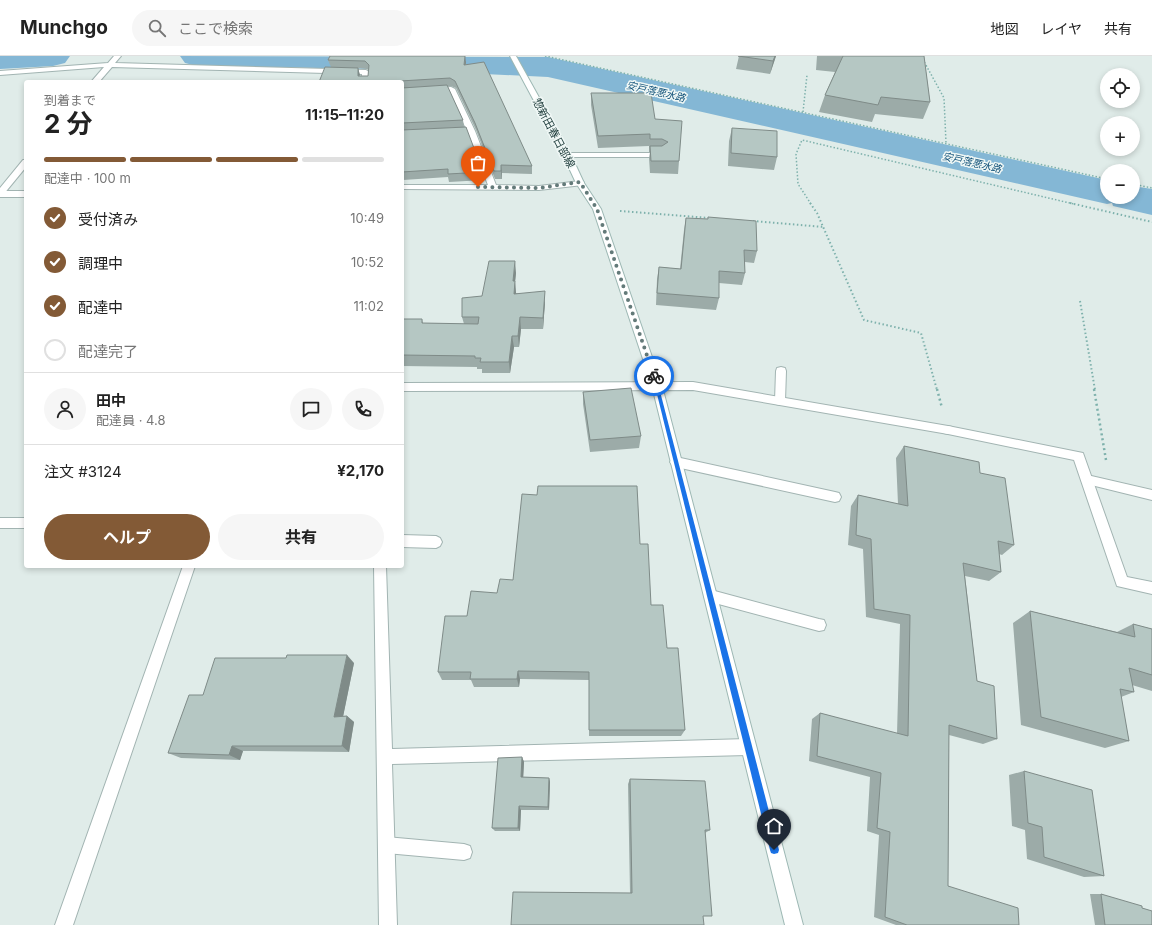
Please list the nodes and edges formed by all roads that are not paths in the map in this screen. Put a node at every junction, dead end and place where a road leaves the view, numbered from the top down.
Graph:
1 (118, 56) edge
2 (513, 56) edge
3 (109, 66) junction
4 (0, 73) edge
5 (97, 80) edge
6 (365, 80) edge
7 (404, 92) edge
8 (661, 155) edge
9 (567, 156) junction
10 (24, 164) edge
11 (580, 182) junction
12 (404, 187) edge
13 (493, 187) junction
14 (0, 193) edge
15 (24, 194) edge
16 (781, 371) dead end
17 (657, 386) junction
18 (404, 387) edge
19 (780, 401) junction
20 (676, 462) junction
21 (1087, 480) junction
22 (1152, 495) edge
23 (835, 497) dead end
24 (0, 523) edge
25 (24, 523) edge
26 (404, 541) edge
27 (436, 542) dead end
28 (188, 568) edge
29 (380, 568) edge
30 (1152, 588) edge
31 (710, 596) junction
32 (819, 625) dead end
33 (748, 747) junction
34 (385, 757) junction
35 (386, 845) junction
36 (464, 852) dead end
37 (795, 924) edge
38 (64, 925) edge
39 (388, 925) edge

1 - 3 street
2 - 9 street, 惣新田春日部線
3 - 4 street
3 - 5 street
3 - 6 street
7 - 13 street
8 - 9 street
9 - 11 street, 惣新田春日部線
10 - 14 street
11 - 13 street
11 - 17 street, 惣新田春日部線
12 - 13 street
14 - 15 street
16 - 19 street
17 - 18 street
17 - 19 street
17 - 20 street, 惣新田春日部線
19 - 21 street
20 - 23 street
20 - 31 street, 惣新田春日部線
21 - 22 street
21 - 30 street
24 - 25 street
26 - 27 street
28 - 38 street
29 - 34 street
31 - 32 street
31 - 33 street, 惣新田春日部線
33 - 34 street
33 - 37 street, 惣新田春日部線
34 - 35 street
35 - 36 street
35 - 39 street

